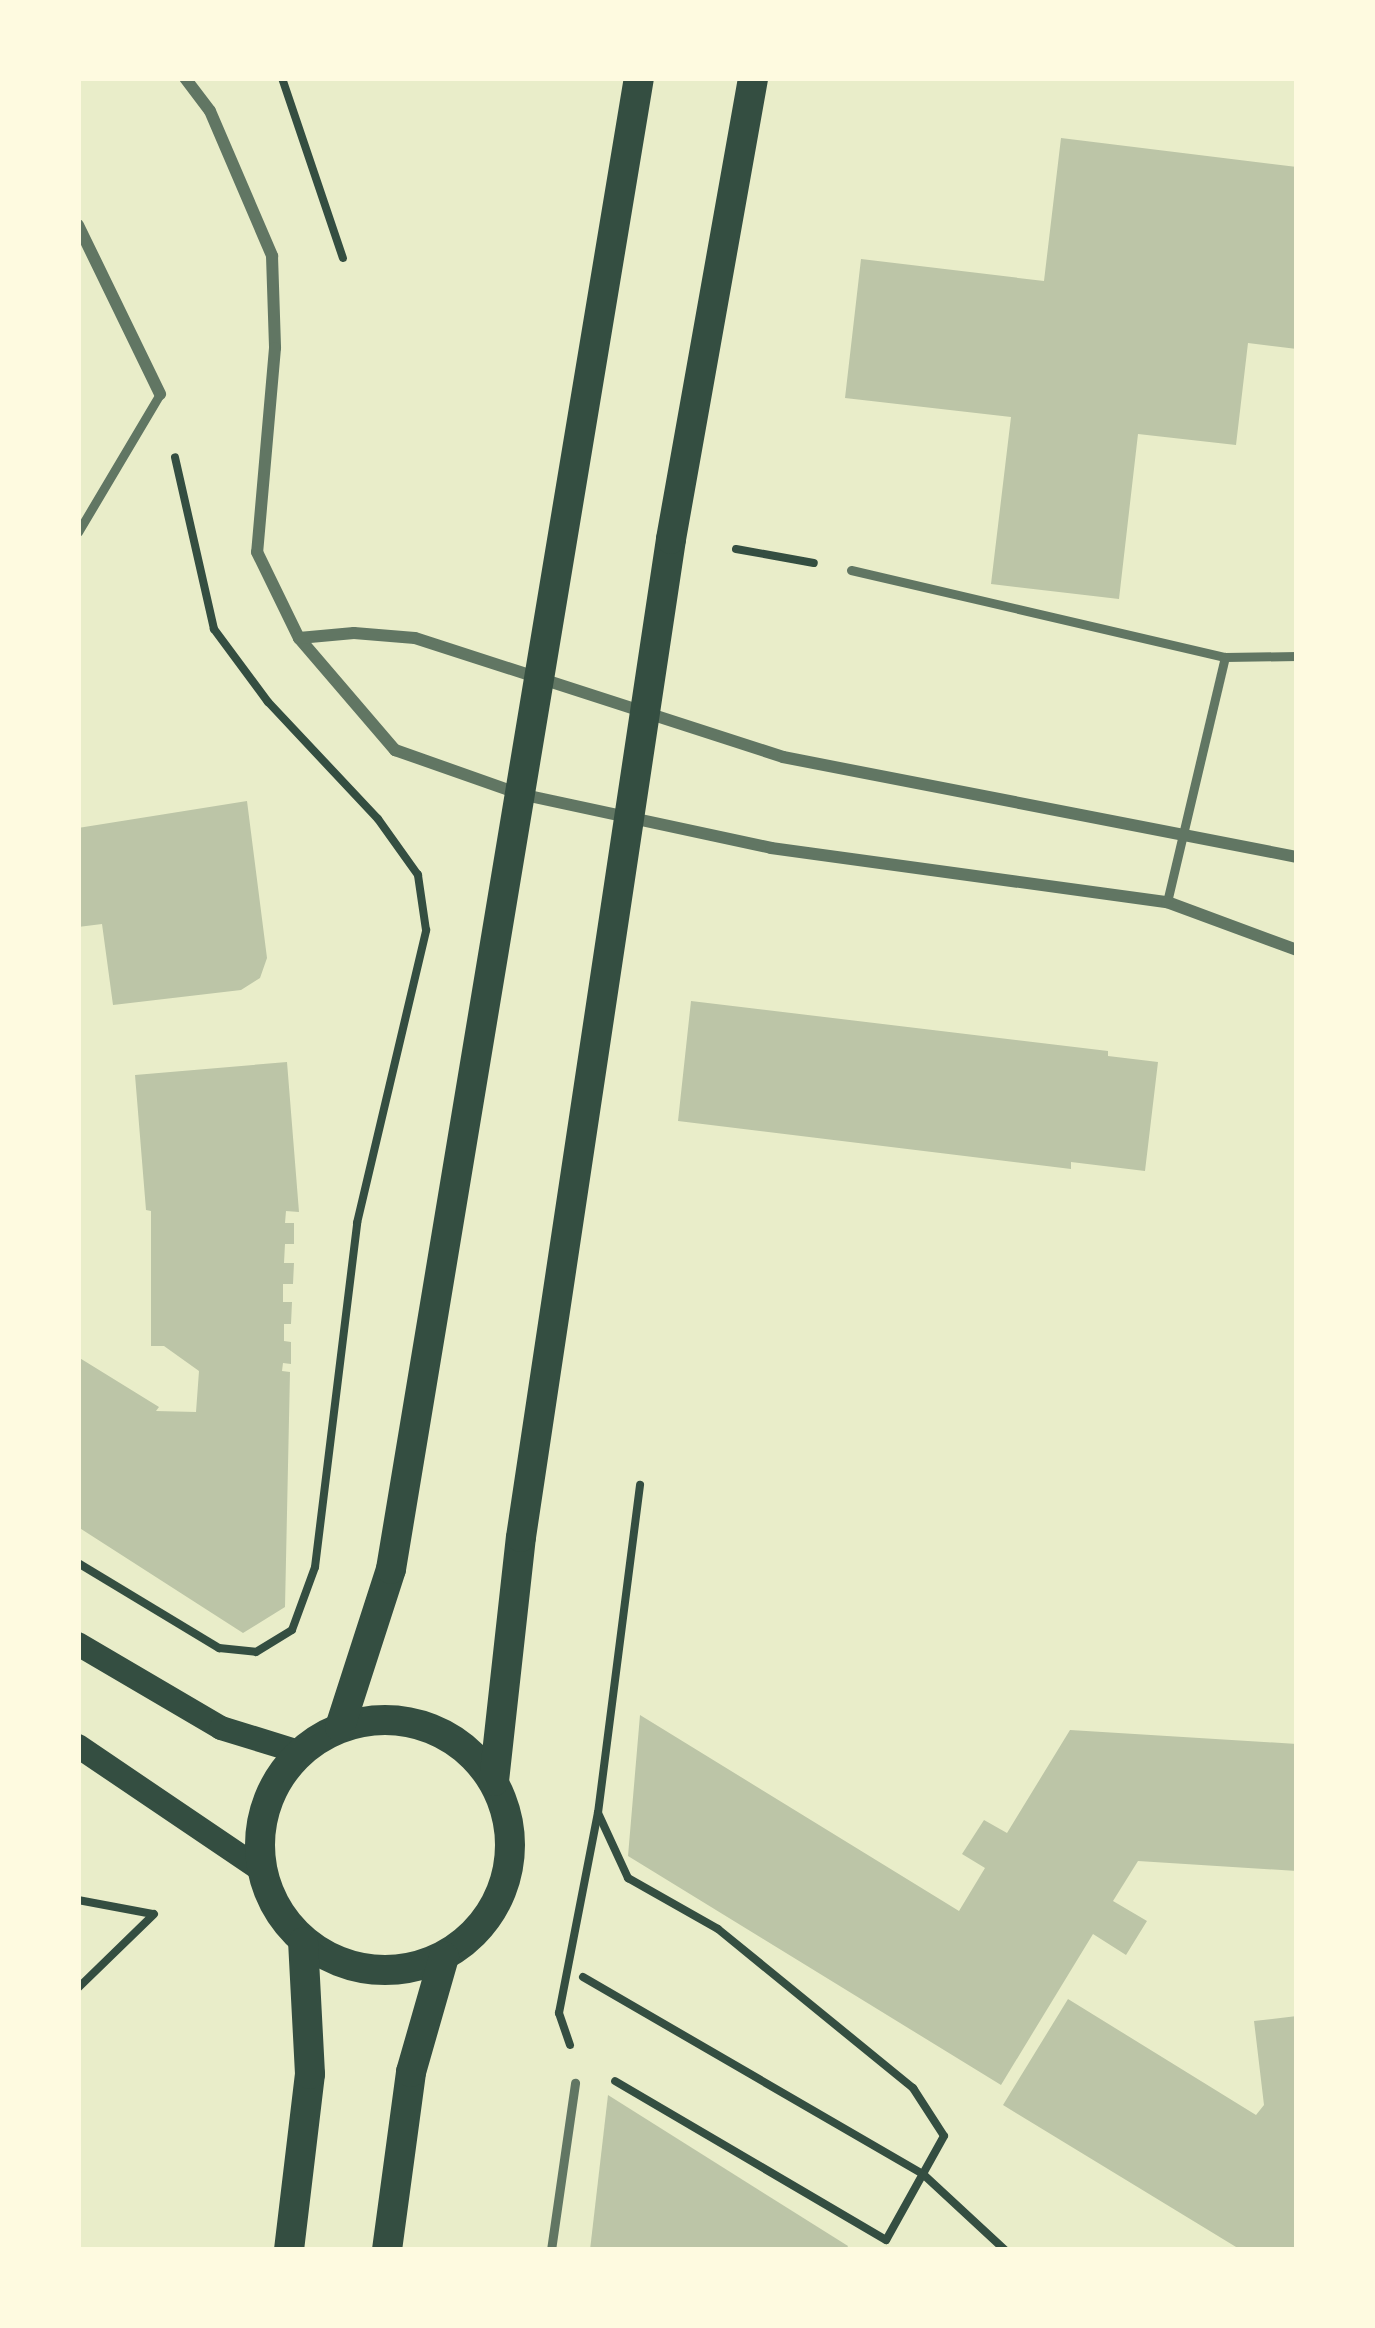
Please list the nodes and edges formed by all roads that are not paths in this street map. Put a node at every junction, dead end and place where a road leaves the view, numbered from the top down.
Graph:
1 (185, 78) edge
2 (639, 78) edge
3 (753, 78) edge
4 (78, 225) edge
5 (160, 394) joint
6 (78, 532) edge
7 (850, 570) dead end
8 (299, 638) junction
9 (1297, 656) edge
10 (1225, 657) junction
11 (538, 679) junction
12 (645, 713) junction
13 (520, 794) junction
14 (631, 821) junction
15 (1181, 832) junction
16 (1297, 857) edge
17 (1167, 902) junction
18 (1297, 950) edge
19 (78, 1644) edge
20 (340, 1727) junction
21 (78, 1746) edge
22 (298, 1752) junction
23 (494, 1780) junction
24 (261, 1870) junction
25 (304, 1942) junction
26 (444, 1957) junction
27 (575, 2083) road end
28 (289, 2250) edge
29 (387, 2250) edge
30 (551, 2250) edge

1 - 8 street
2 - 11 main road
3 - 12 main road
4 - 5 street
5 - 6 lane
7 - 10 lane
8 - 11 street
8 - 13 street
9 - 10 lane
10 - 15 lane
11 - 12 street
11 - 13 main road
12 - 14 main road
12 - 15 street
13 - 14 street
13 - 20 main road
14 - 17 street
14 - 23 main road
15 - 16 street
15 - 17 lane
17 - 18 street
19 - 22 main road
20 - 22 main road
20 - 23 main road
21 - 24 main road
22 - 24 main road
23 - 26 main road
24 - 25 main road
25 - 26 main road
25 - 28 main road
26 - 29 main road
27 - 30 lane

